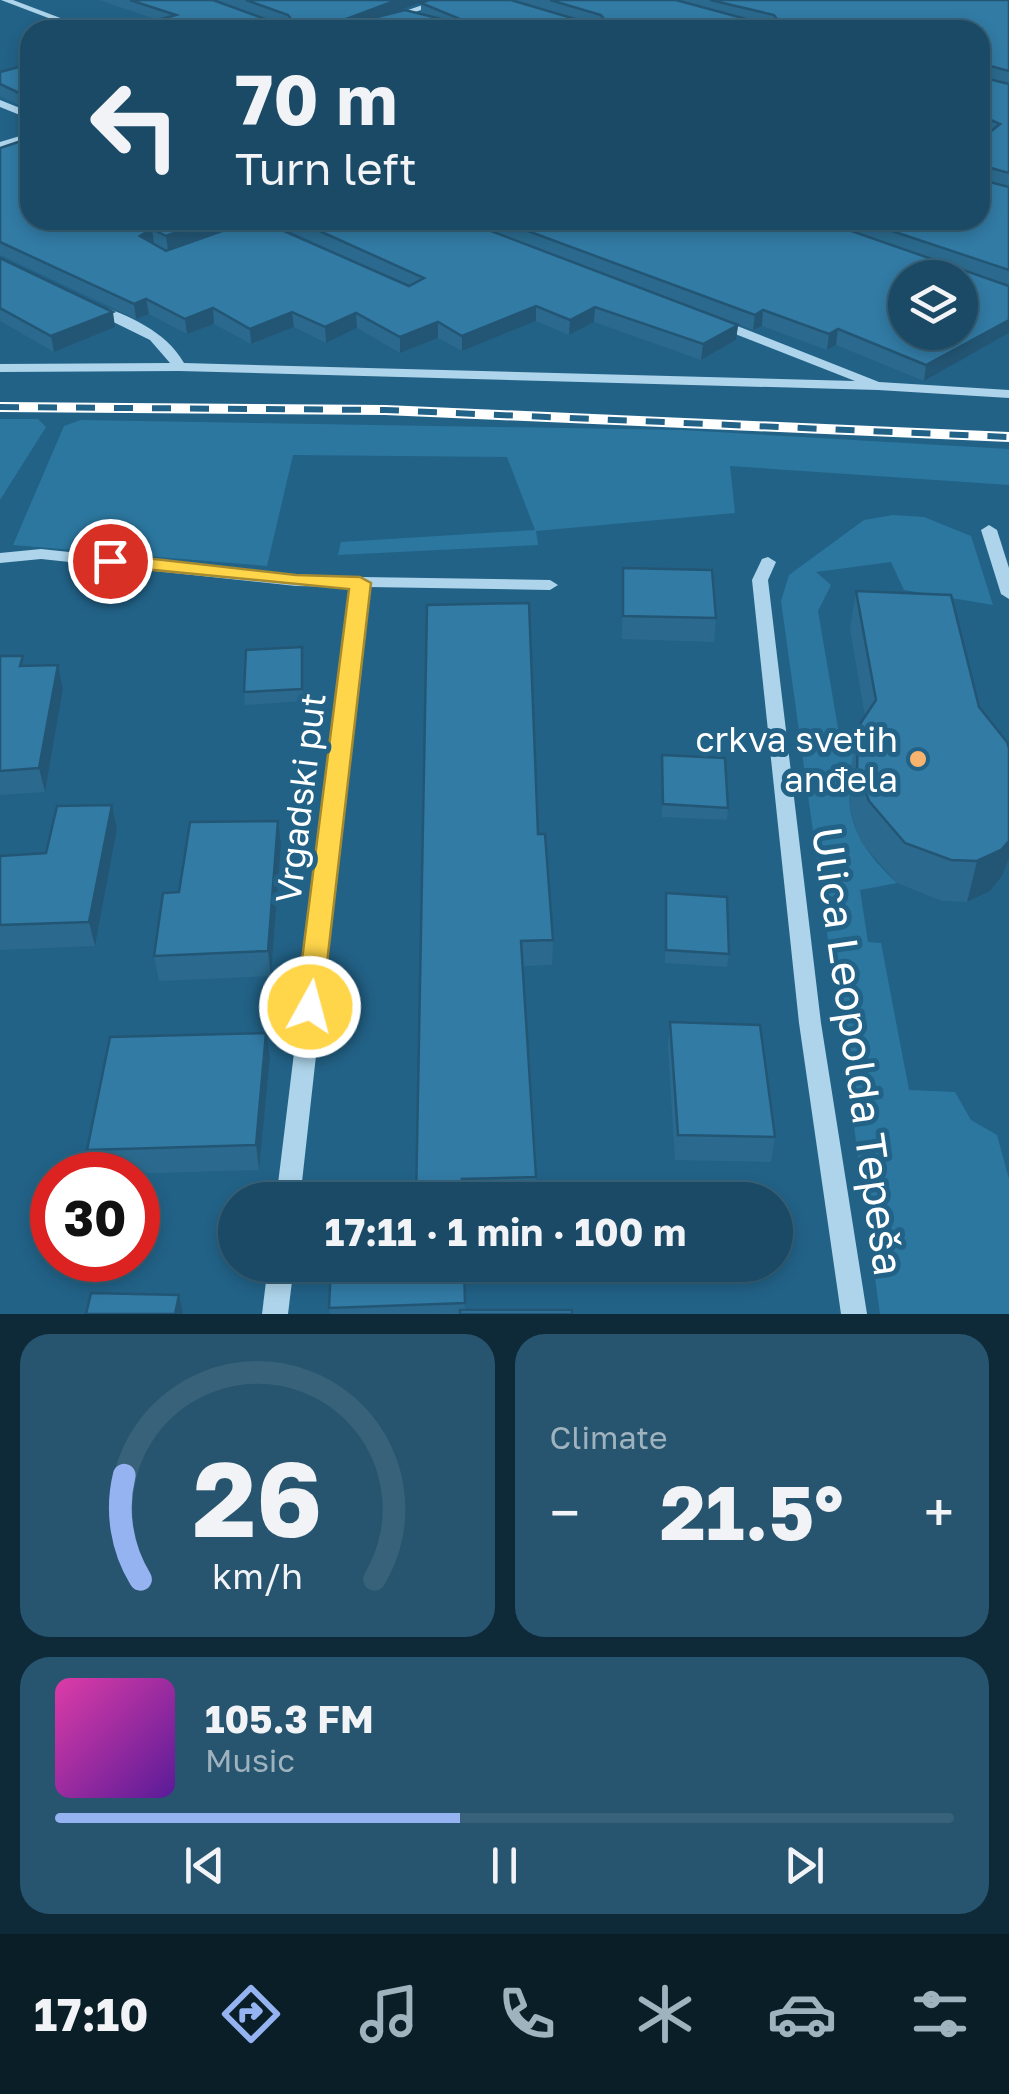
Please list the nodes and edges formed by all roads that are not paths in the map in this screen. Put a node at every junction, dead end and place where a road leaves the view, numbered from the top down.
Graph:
1 (5, 0) edge
2 (444, 0) edge
3 (402, 15) junction
4 (60, 20) edge
5 (386, 20) edge
6 (418, 20) edge
7 (89, 305) edge
8 (701, 316) edge
9 (180, 366) junction
10 (0, 368) edge
11 (878, 386) junction
12 (1009, 394) edge
13 (989, 530) dead end
14 (0, 558) edge
15 (768, 562) dead end
16 (360, 583) junction
17 (550, 585) dead end
18 (1009, 594) edge
19 (290, 1182) edge
20 (278, 1282) edge
21 (275, 1314) edge
22 (854, 1314) edge

1 - 4 street
2 - 3 street
3 - 5 street
3 - 6 street
7 - 9 street
8 - 11 street
9 - 10 street
9 - 11 street
11 - 12 street
13 - 18 street
14 - 16 street
15 - 22 street, Ulica Leopolda Tepeša
16 - 17 street
16 - 19 street, Vrgadski put
20 - 21 street

